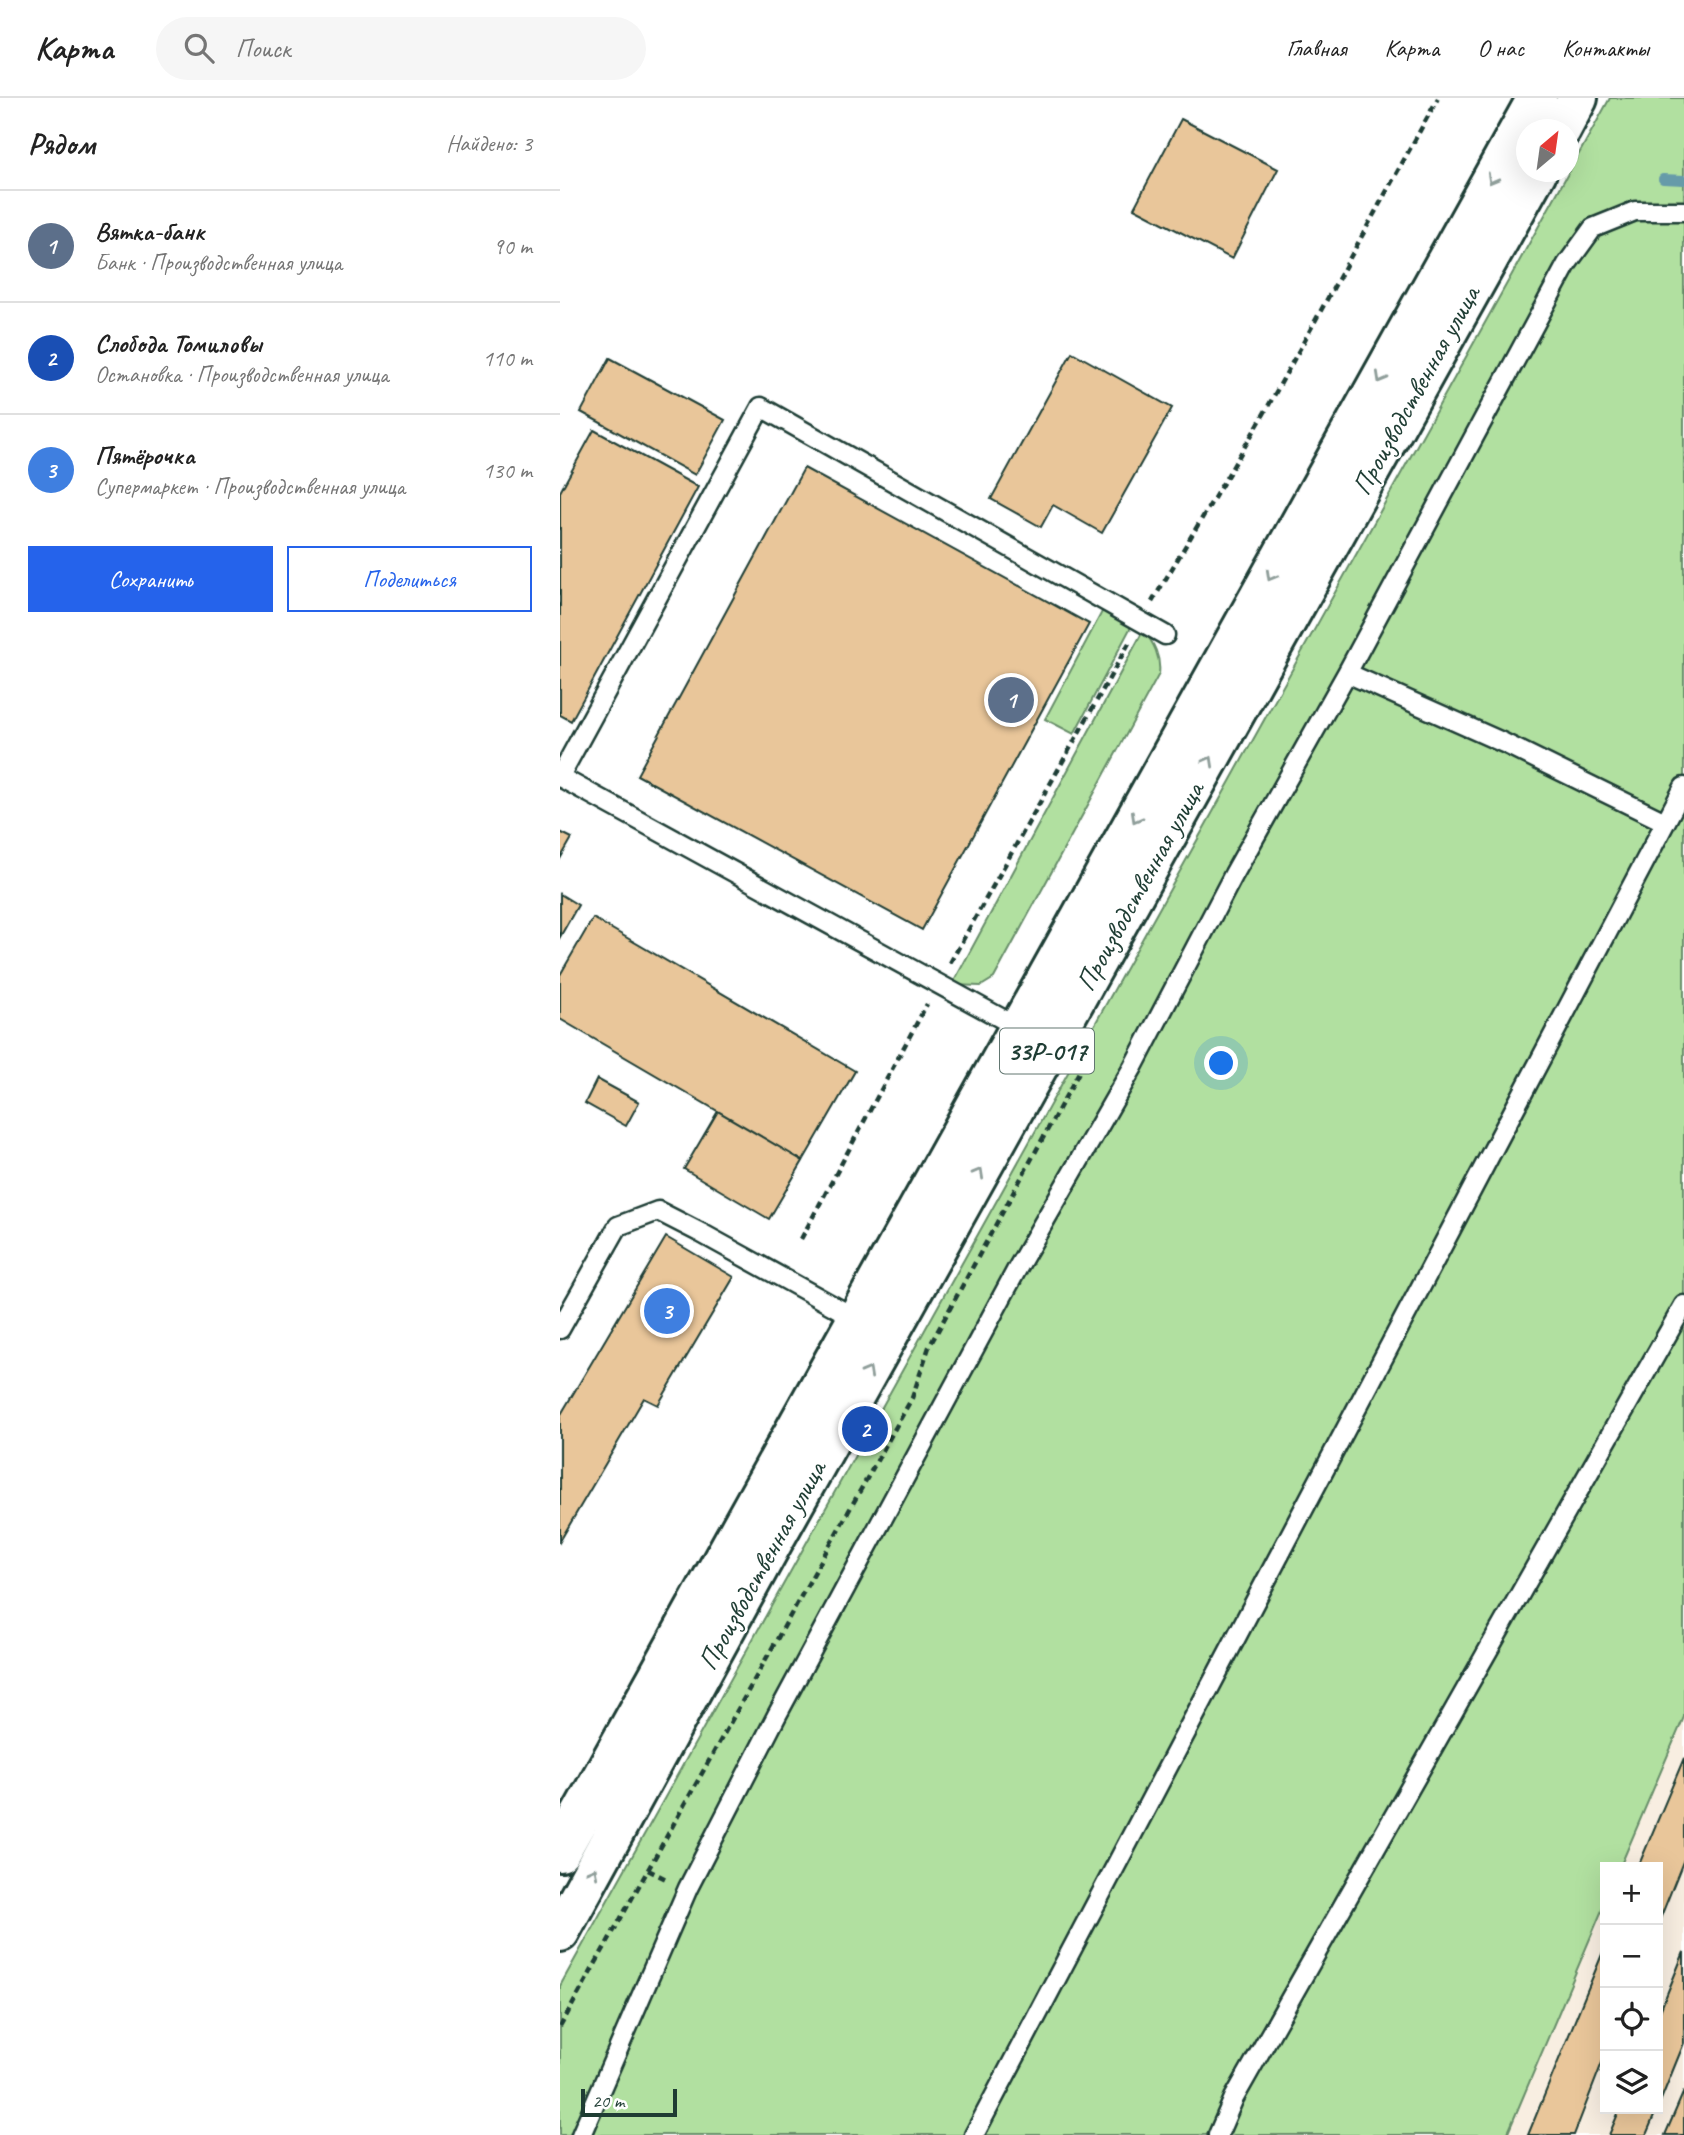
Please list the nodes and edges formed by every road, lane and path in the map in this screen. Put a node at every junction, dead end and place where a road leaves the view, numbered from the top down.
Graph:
1 (1438, 98) edge
2 (1537, 98) edge
3 (1578, 98) edge
4 (1567, 119) edge
5 (1531, 182) edge
6 (1684, 211) edge
7 (1141, 621) junction
8 (1165, 635) dead end
9 (1347, 673) junction
10 (560, 776) edge
11 (1684, 787) edge
12 (1665, 822) junction
13 (938, 984) junction
14 (1019, 1028) junction
15 (801, 1239) dead end
16 (1684, 1305) edge
17 (857, 1319) junction
18 (560, 1329) edge
19 (912, 1398) dead end
20 (560, 1852) edge
21 (560, 1932) edge
22 (560, 2027) edge
23 (581, 2135) edge
24 (974, 2135) edge
25 (1217, 2135) edge

1 - 7 path
2 -> 14 highway, Производственная улица / 33Р-017
3 - 4 highway
21 -> 5 highway, Производственная улица / 33Р-017
6 - 9 lane
7 - 8 lane
7 - 10 lane
7 - 13 path
9 - 12 lane
9 - 23 lane
10 - 13 lane
11 - 12 lane
12 - 24 lane
13 - 14 lane
13 - 15 path
14 - 17 highway, Производственная улица / 33Р-017
16 - 25 lane
17 - 18 lane
17 - 20 highway, Производственная улица / 33Р-017
19 - 22 path

